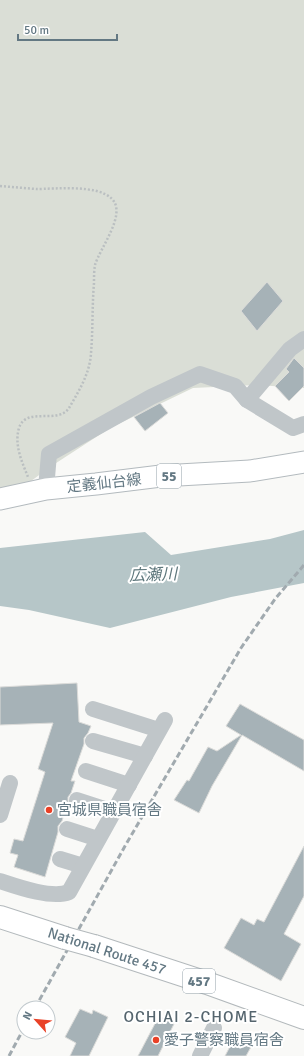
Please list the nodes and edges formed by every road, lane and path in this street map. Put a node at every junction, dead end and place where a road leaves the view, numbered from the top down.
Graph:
1 (0, 186) edge
2 (304, 339) edge
3 (247, 400) junction
4 (304, 424) edge
5 (304, 462) edge
6 (40, 490) junction
7 (0, 499) edge
8 (93, 709) dead end
9 (93, 741) dead end
10 (145, 756) junction
11 (86, 771) dead end
12 (10, 783) dead end
13 (129, 785) junction
14 (77, 800) dead end
15 (114, 812) junction
16 (0, 815) edge
17 (68, 829) dead end
18 (98, 839) junction
19 (60, 859) dead end
20 (83, 866) junction
21 (0, 881) edge
22 (0, 917) edge
23 (304, 1018) edge
24 (214, 1028) dead end
25 (200, 1056) edge

1 - 6 path
2 - 3 street
3 - 4 street
3 - 6 street
5 - 6 main road, 定義仙台線 / 55
6 - 7 main road, 定義仙台線 / 55
8 - 10 street
9 - 10 street
10 - 13 street
11 - 13 street
12 - 16 street
13 - 15 street
14 - 15 street
15 - 18 street
17 - 18 street
18 - 20 street
19 - 20 street
20 - 21 street
22 - 23 highway, National Route 457 / 457, bridge
24 - 25 street

